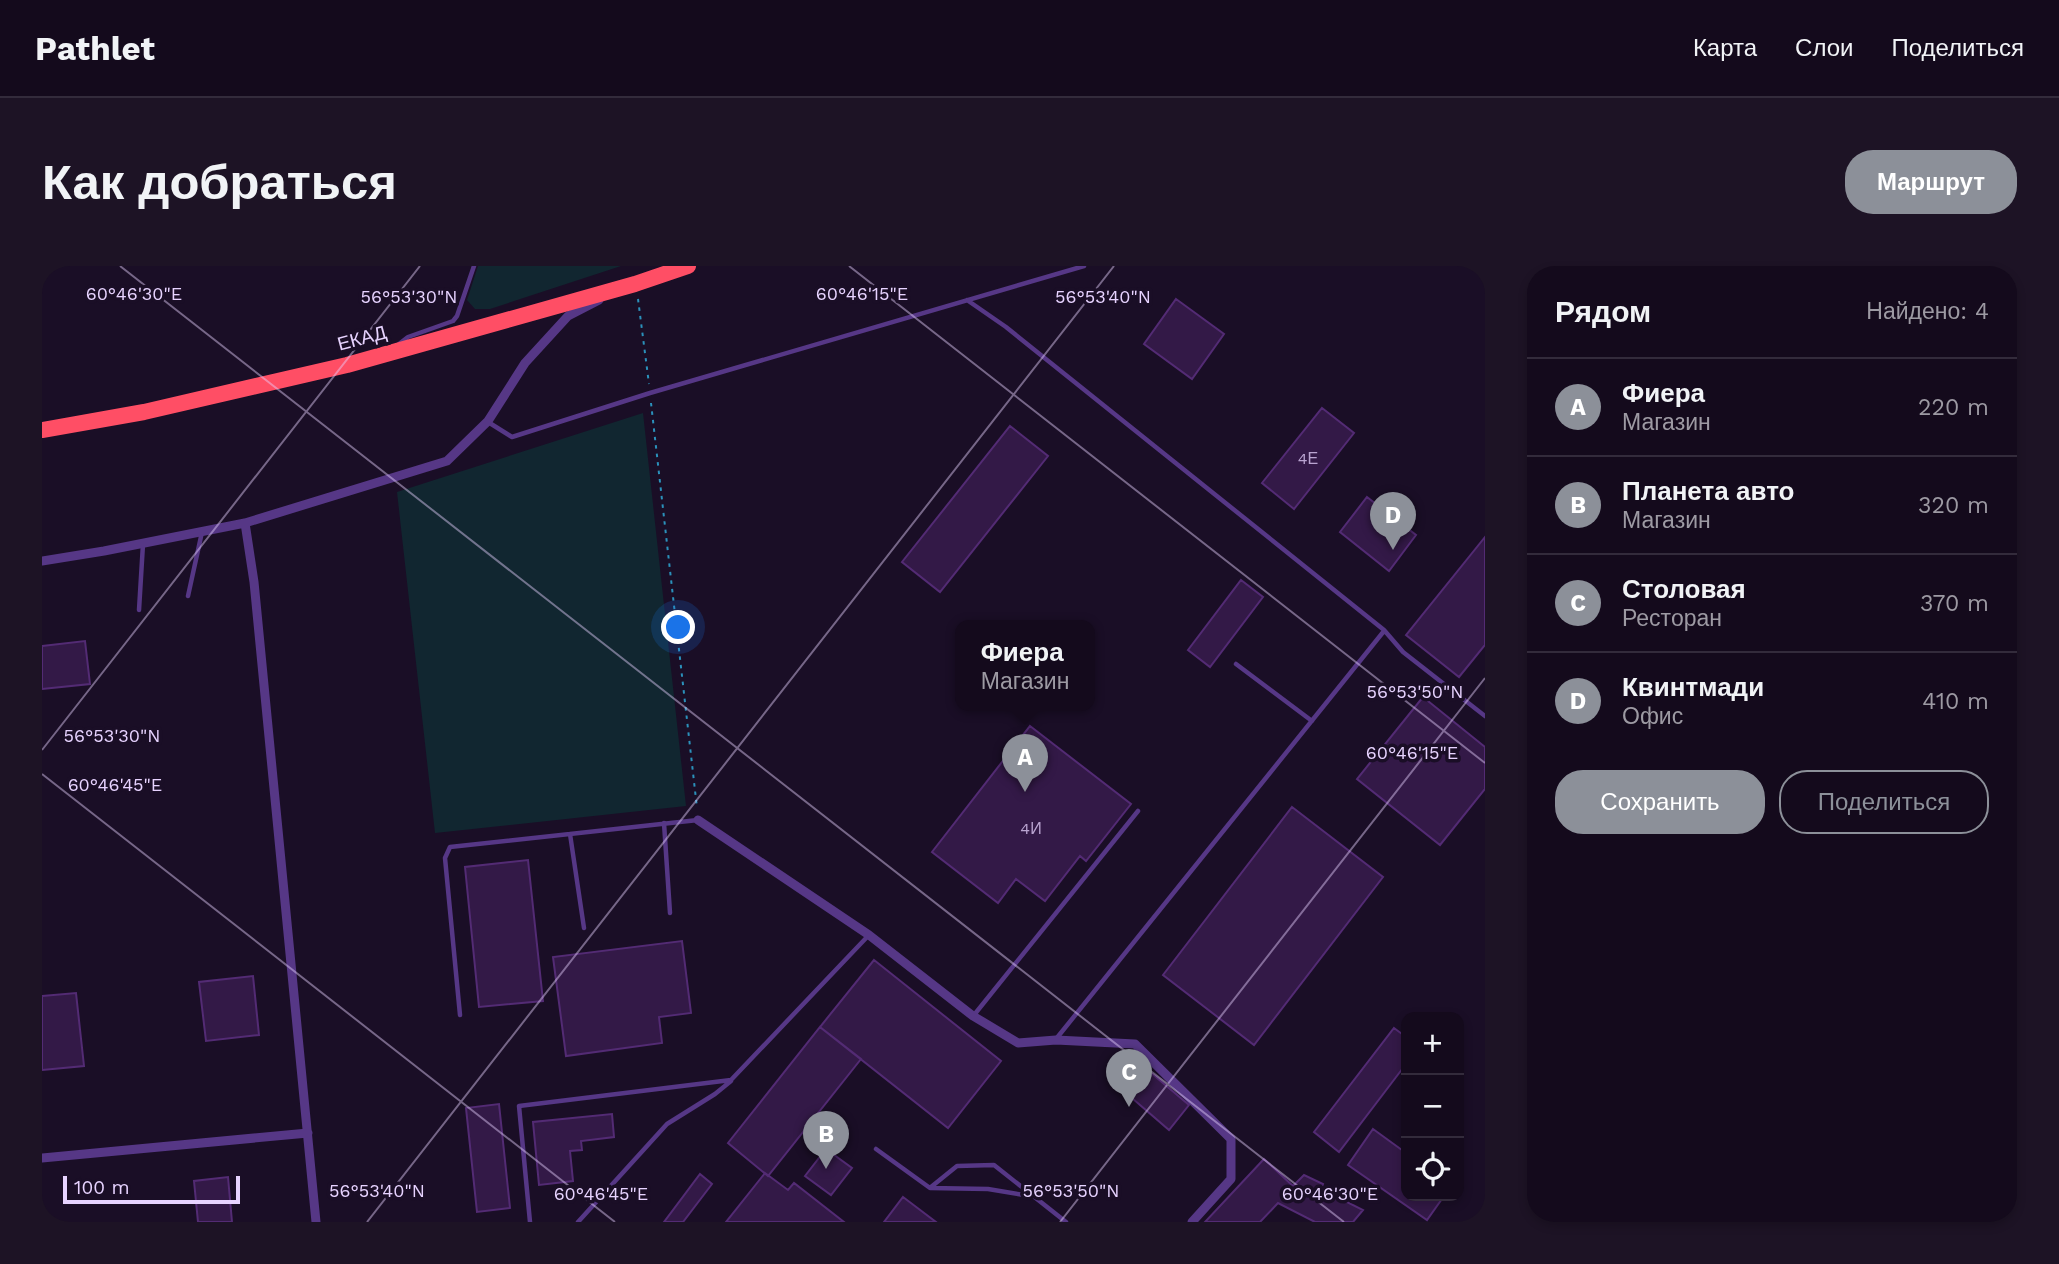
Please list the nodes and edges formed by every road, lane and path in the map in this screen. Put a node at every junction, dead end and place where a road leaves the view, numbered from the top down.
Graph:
1 (474, 266) edge
2 (688, 266) edge
3 (1084, 266) edge
4 (630, 285) junction
5 (967, 300) junction
6 (386, 354) junction
7 (650, 393) junction
8 (488, 421) junction
9 (42, 430) edge
10 (245, 523) junction
11 (202, 531) junction
12 (143, 543) junction
13 (42, 561) edge
14 (188, 596) dead end
15 (139, 610) dead end
16 (1384, 631) junction
17 (1236, 664) dead end
18 (1485, 716) edge
19 (1312, 721) junction
20 (1138, 811) dead end
21 (698, 820) junction
22 (664, 823) junction
23 (570, 834) junction
24 (670, 913) dead end
25 (584, 928) dead end
26 (869, 935) junction
27 (460, 1015) dead end
28 (973, 1016) junction
29 (1056, 1040) junction
30 (731, 1080) junction
31 (308, 1133) junction
32 (876, 1149) dead end
33 (42, 1158) edge
34 (930, 1188) junction
35 (1036, 1197) junction
36 (316, 1222) edge
37 (530, 1222) edge
38 (578, 1222) edge
39 (1066, 1222) edge
40 (1192, 1222) edge

1 - 6 lane
2 - 4 highway, ЕКАД
3 - 5 lane
4 - 6 highway, ЕКАД
4 - 7 path
4 - 8 street
5 - 7 lane
5 - 16 lane
6 - 9 highway, ЕКАД
7 - 8 lane
7 - 21 path
8 - 10 street
10 - 11 street
10 - 31 street
11 - 12 street
11 - 14 lane
12 - 13 street
12 - 15 lane
16 - 18 lane
16 - 19 lane
17 - 19 lane
19 - 29 lane
20 - 28 lane
21 - 22 lane
21 - 26 street
22 - 23 lane
22 - 24 lane
23 - 25 lane
23 - 27 lane
26 - 28 street
26 - 30 lane
28 - 29 street
29 - 40 street
30 - 37 lane
30 - 38 lane
31 - 33 street
31 - 36 street
32 - 34 lane
34 - 35 lane
34 - 35 lane
35 - 39 lane

